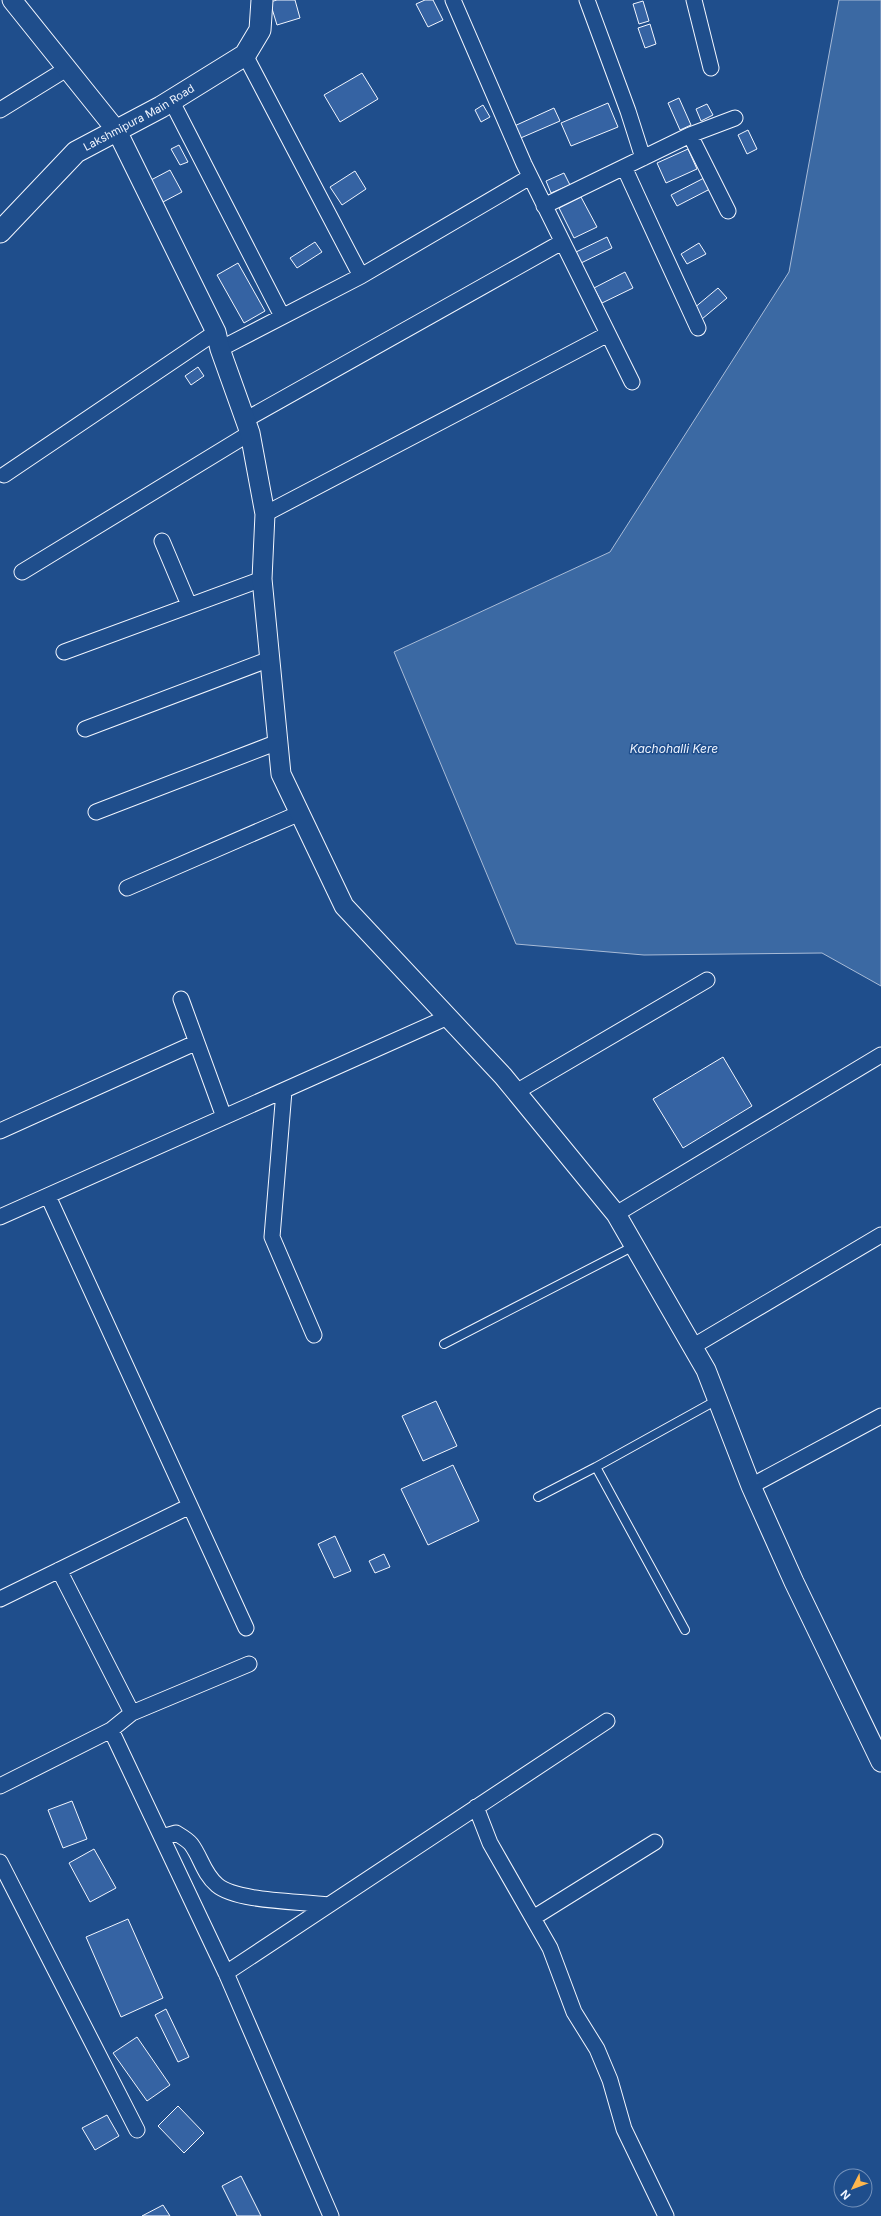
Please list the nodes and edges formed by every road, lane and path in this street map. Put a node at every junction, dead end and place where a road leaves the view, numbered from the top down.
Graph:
1 (12, 0) edge
2 (262, 0) edge
3 (453, 0) edge
4 (587, 0) edge
5 (694, 0) edge
6 (245, 54) junction
7 (68, 68) junction
8 (711, 68) dead end
9 (171, 100) junction
10 (0, 110) edge
11 (734, 118) dead end
12 (117, 131) junction
13 (690, 135) junction
14 (643, 158) junction
15 (624, 167) junction
16 (530, 177) junction
17 (544, 206) junction
18 (728, 211) dead end
19 (0, 232) edge
20 (562, 242) junction
21 (361, 276) junction
22 (282, 316) junction
23 (698, 328) dead end
24 (608, 334) junction
25 (218, 340) junction
26 (632, 382) dead end
27 (248, 426) junction
28 (4, 475) dead end
29 (265, 514) junction
30 (162, 541) dead end
31 (22, 572) dead end
32 (262, 579) junction
33 (189, 604) junction
34 (64, 652) dead end
35 (270, 659) junction
36 (85, 729) dead end
37 (278, 742) junction
38 (96, 812) dead end
39 (300, 813) junction
40 (127, 888) dead end
41 (707, 980) dead end
42 (180, 999) dead end
43 (448, 1017) junction
44 (195, 1043) junction
45 (881, 1056) edge
46 (284, 1091) junction
47 (516, 1092) junction
48 (224, 1117) junction
49 (0, 1131) edge
50 (48, 1196) junction
51 (616, 1214) junction
52 (0, 1217) edge
53 (881, 1235) edge
54 (634, 1246) junction
55 (314, 1336) dead end
56 (444, 1344) dead end
57 (692, 1347) junction
58 (717, 1400) junction
59 (881, 1416) edge
60 (596, 1467) junction
61 (751, 1486) junction
62 (538, 1497) dead end
63 (190, 1506) junction
64 (59, 1570) junction
65 (0, 1599) edge
66 (246, 1628) dead end
67 (685, 1630) dead end
68 (249, 1664) dead end
69 (132, 1713) junction
70 (607, 1721) dead end
71 (111, 1730) junction
72 (881, 1762) edge
73 (0, 1786) edge
74 (476, 1807) junction
75 (162, 1837) junction
76 (655, 1842) dead end
77 (0, 1862) edge
78 (328, 1905) junction
79 (533, 1918) junction
80 (226, 1973) junction
81 (137, 2130) dead end
82 (330, 2216) edge
83 (666, 2216) edge

1 - 7 street
2 - 6 main road, Lakshmipura Main Road
3 - 16 street
4 - 14 street
5 - 8 street
6 - 9 main road, Lakshmipura Main Road
6 - 21 street
7 - 10 street
7 - 12 street
9 - 12 main road, Lakshmipura Main Road
9 - 22 street
11 - 13 street
12 - 19 main road, Lakshmipura Main Road
12 - 25 street
13 - 14 street
13 - 18 street
14 - 15 street
15 - 17 street
15 - 23 street
16 - 17 street
16 - 21 street
17 - 20 street
20 - 24 street
20 - 27 street
21 - 22 street
22 - 25 street
24 - 26 street
24 - 29 street
25 - 27 street
25 - 28 street
27 - 29 street
27 - 31 street
29 - 32 street
30 - 33 street
32 - 33 street
32 - 35 street
33 - 34 street
35 - 36 street
35 - 37 street
37 - 38 street
37 - 39 street
39 - 40 street
39 - 43 street
41 - 47 street
42 - 44 street
43 - 46 street
43 - 47 street
44 - 48 street
44 - 49 street
45 - 51 street
46 - 48 street
46 - 55 street
47 - 51 street
48 - 50 street
50 - 52 street
50 - 63 street
51 - 54 street
53 - 57 street
54 - 56 lane
54 - 57 street
57 - 58 street
58 - 60 lane
58 - 61 street
59 - 61 street
60 - 62 lane
60 - 67 lane
61 - 72 street
63 - 64 street
63 - 66 street
64 - 65 street
64 - 69 street
68 - 69 street
69 - 71 street
70 - 74 street
71 - 73 street
71 - 75 street
74 - 78 street
74 - 79 street
75 - 78 street
75 - 80 street
76 - 79 street
77 - 81 street
78 - 80 street
79 - 83 street
80 - 82 street

